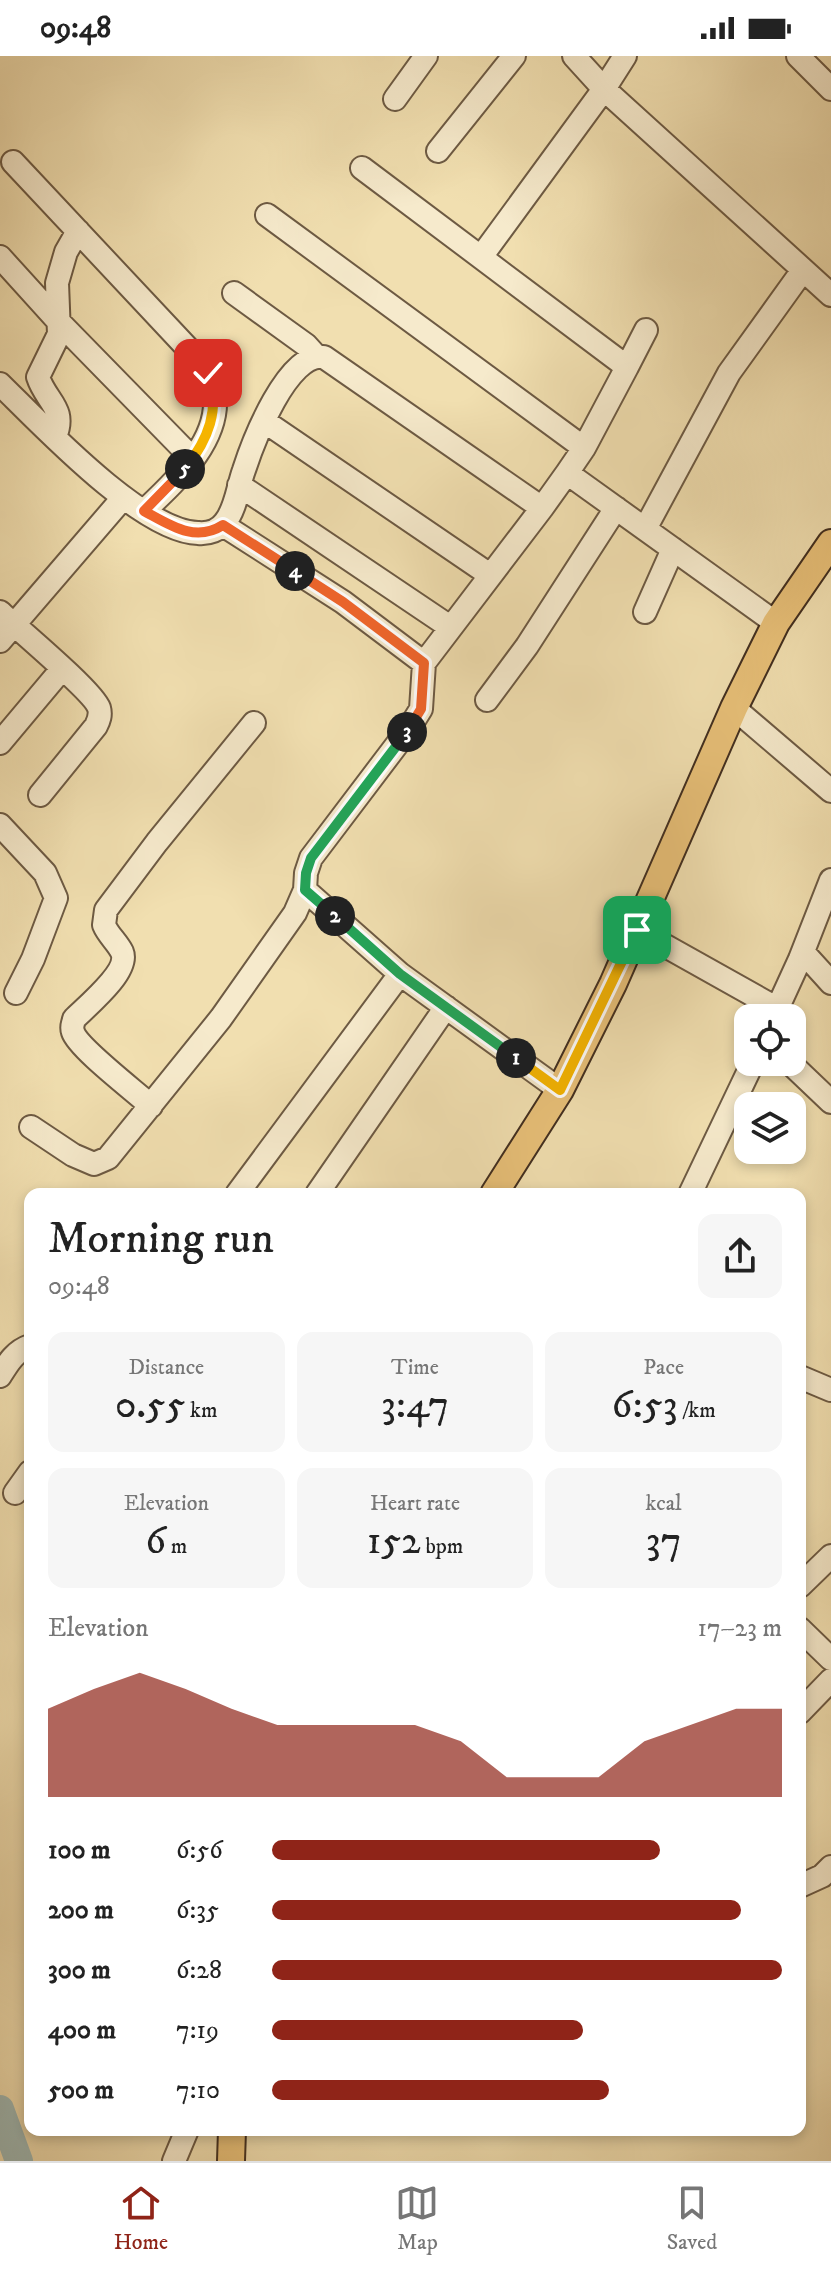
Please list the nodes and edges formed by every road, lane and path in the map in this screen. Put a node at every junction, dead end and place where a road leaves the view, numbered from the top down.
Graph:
1 (426, 56) edge
2 (514, 56) edge
3 (574, 56) edge
4 (625, 56) edge
5 (798, 56) edge
6 (604, 89) junction
7 (831, 89) edge
8 (395, 99) dead end
9 (438, 151) dead end
10 (13, 162) dead end
11 (362, 168) dead end
12 (267, 215) dead end
13 (78, 231) junction
14 (0, 257) edge
15 (481, 257) junction
16 (803, 270) junction
17 (234, 293) dead end
18 (831, 295) edge
19 (59, 322) junction
20 (646, 330) dead end
21 (316, 356) junction
22 (627, 367) junction
23 (0, 384) edge
24 (264, 421) junction
25 (55, 437) junction
26 (584, 448) junction
27 (193, 459) junction
28 (567, 473) junction
29 (239, 485) junction
30 (123, 498) junction
31 (542, 508) junction
32 (616, 508) junction
33 (144, 511) junction
34 (223, 525) junction
35 (645, 529) junction
36 (831, 543) edge
37 (673, 549) junction
38 (490, 575) junction
39 (645, 612) dead end
40 (776, 623) junction
41 (5, 626) edge
42 (450, 627) junction
43 (424, 663) junction
44 (62, 669) junction
45 (487, 700) dead end
46 (734, 708) junction
47 (254, 723) dead end
48 (0, 743) edge
49 (831, 791) edge
50 (40, 795) dead end
51 (0, 825) edge
52 (831, 880) edge
53 (305, 890) junction
54 (637, 930) junction
55 (803, 952) junction
56 (400, 974) junction
57 (831, 983) edge
58 (16, 993) dead end
59 (759, 1004) edge
60 (780, 1004) edge
61 (446, 1007) junction
62 (746, 1076) edge
63 (804, 1076) edge
64 (560, 1090) junction
65 (831, 1102) edge
66 (151, 1106) junction
67 (31, 1127) dead end
68 (241, 1188) edge
69 (321, 1188) edge
70 (498, 1188) edge
71 (693, 1188) edge
72 (24, 1348) edge
73 (0, 1376) edge
74 (806, 1380) edge
75 (831, 1390) edge
76 (24, 1480) edge
77 (15, 1493) dead end
78 (831, 1556) edge
79 (806, 1580) edge
80 (806, 1635) edge
81 (831, 1659) edge
82 (831, 1680) edge
83 (806, 1706) edge
84 (831, 1867) edge
85 (806, 1883) edge
86 (184, 2136) edge
87 (232, 2136) edge
88 (174, 2161) edge
89 (231, 2161) edge

1 - 8 street
2 - 9 street
3 - 6 street
4 - 6 street
5 - 7 street
6 - 15 street
6 - 16 street
10 - 13 street
11 - 15 street
12 - 26 street
13 - 19 street
13 - 27 street
14 - 19 street
15 - 22 street
16 - 18 street
16 - 35 street
17 - 21 street
19 - 25 street
19 - 27 street
20 - 22 street
21 - 24 street
21 - 31 street
22 - 26 street
23 - 25 street
24 - 29 street
24 - 38 street
25 - 30 street
26 - 28 street
27 - 33 street
28 - 31 street
28 - 32 street
29 - 34 street
29 - 42 street
30 - 33 street
30 - 41 street
31 - 38 street
32 - 35 street
32 - 45 street
33 - 34 street
34 - 43 street
35 - 37 street
36 - 40 main road
37 - 39 street
37 - 40 street
38 - 42 street
40 - 46 main road
41 - 44 street
42 - 43 street
43 - 53 street
44 - 48 street
44 - 50 street
46 - 49 street
46 - 54 main road
47 - 66 street
51 - 58 street
52 - 55 street
53 - 56 street
53 - 66 street
54 - 59 street
54 - 64 main road
55 - 57 street
55 - 60 street
56 - 61 street
56 - 68 street
61 - 64 street
61 - 69 street
62 - 71 street
63 - 65 street
64 - 70 main road
66 - 67 street
72 - 73 street
74 - 75 street
76 - 77 street
78 - 79 street
80 - 81 street
82 - 83 street
84 - 85 street
86 - 88 street
87 - 89 main road

